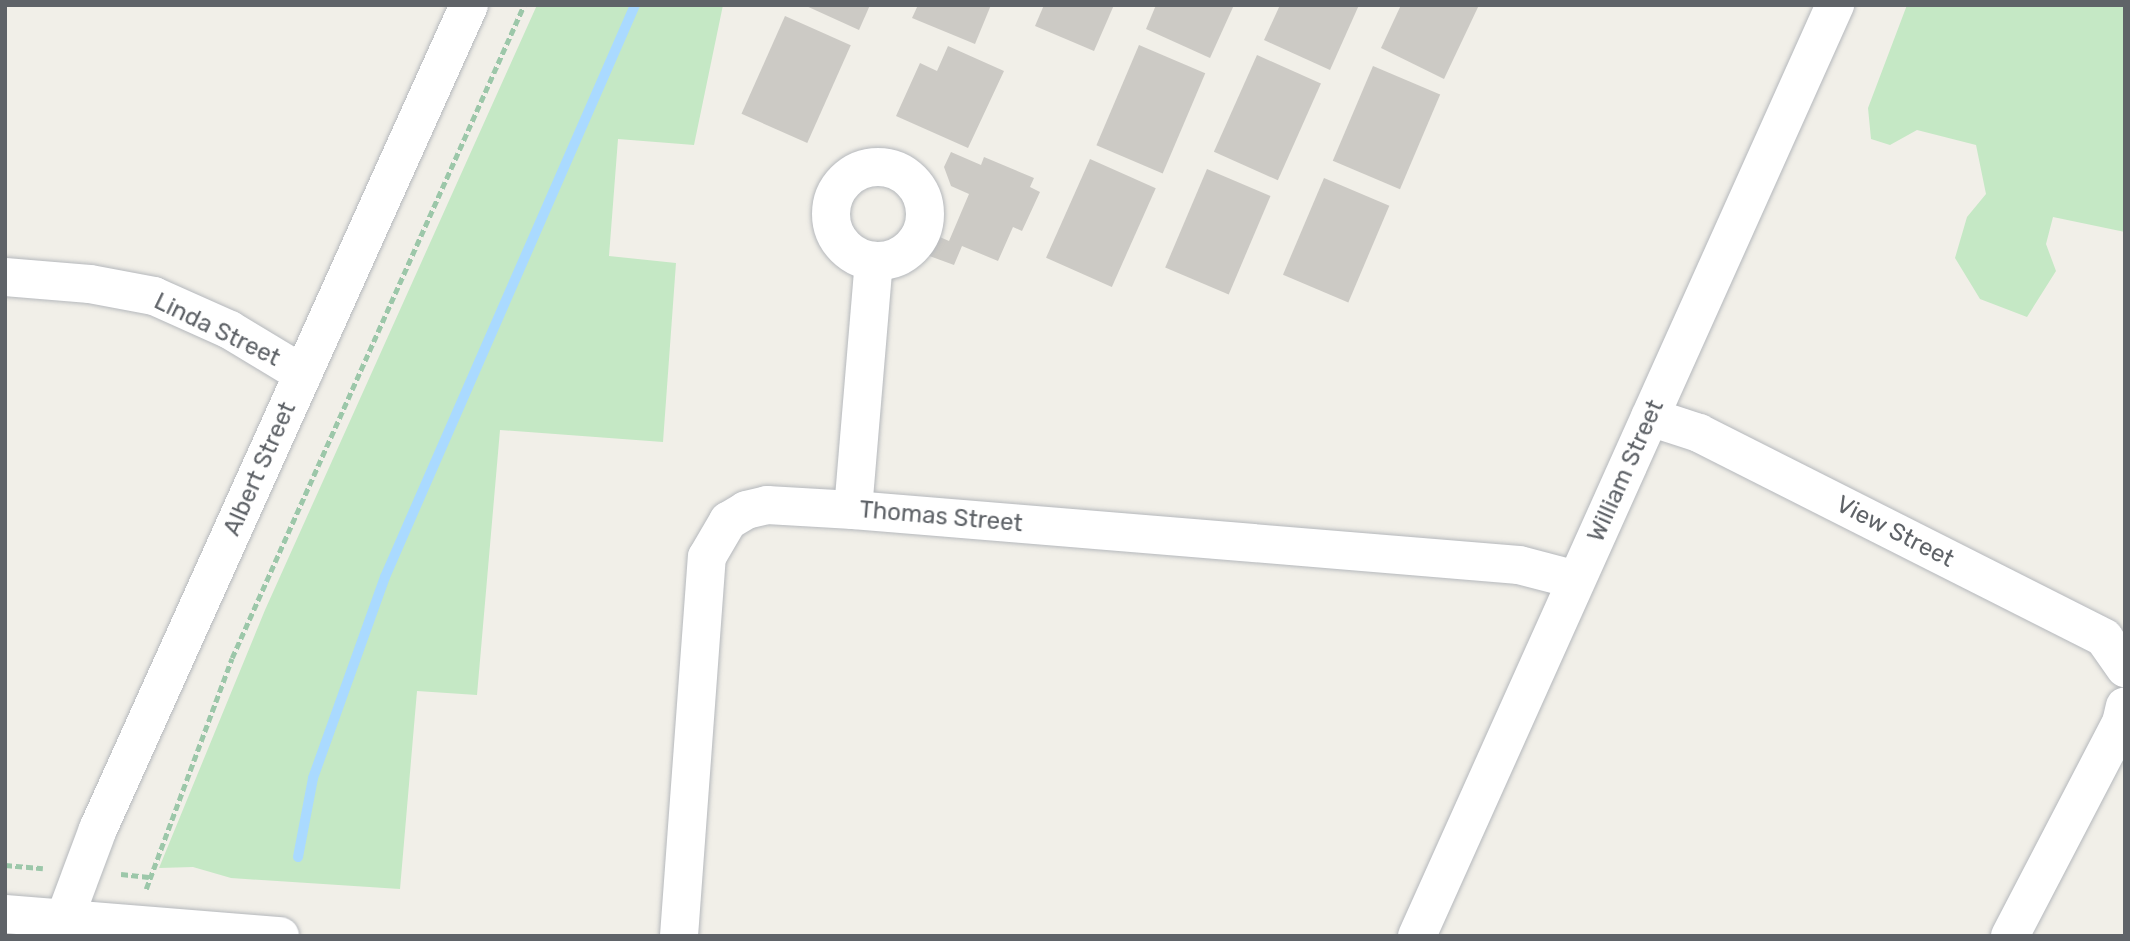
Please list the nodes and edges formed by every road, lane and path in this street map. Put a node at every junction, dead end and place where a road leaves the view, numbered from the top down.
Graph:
1 (469, 5) edge
2 (524, 5) edge
3 (1835, 5) edge
4 (874, 261) dead end
5 (5, 276) edge
6 (303, 374) junction
7 (1650, 417) junction
8 (853, 510) junction
9 (1576, 580) junction
10 (2125, 668) edge
11 (2125, 706) edge
12 (5, 865) edge
13 (24, 867) dead end
14 (5, 914) edge
15 (142, 925) junction
16 (60, 927) edge
17 (280, 936) edge
18 (679, 936) edge
19 (1417, 936) edge
20 (2010, 936) edge

1 - 6 street, Albert Street
2 - 15 path
3 - 7 street, William Street
4 - 8 street
5 - 6 street, Linda Street
6 - 16 street, Albert Street
7 - 9 street, William Street
7 - 10 street, View Street
8 - 9 street, Thomas Street
8 - 18 street, Thomas Street
9 - 19 street, William Street
11 - 20 street
12 - 13 path
14 - 16 street
15 - 16 street
15 - 17 street

